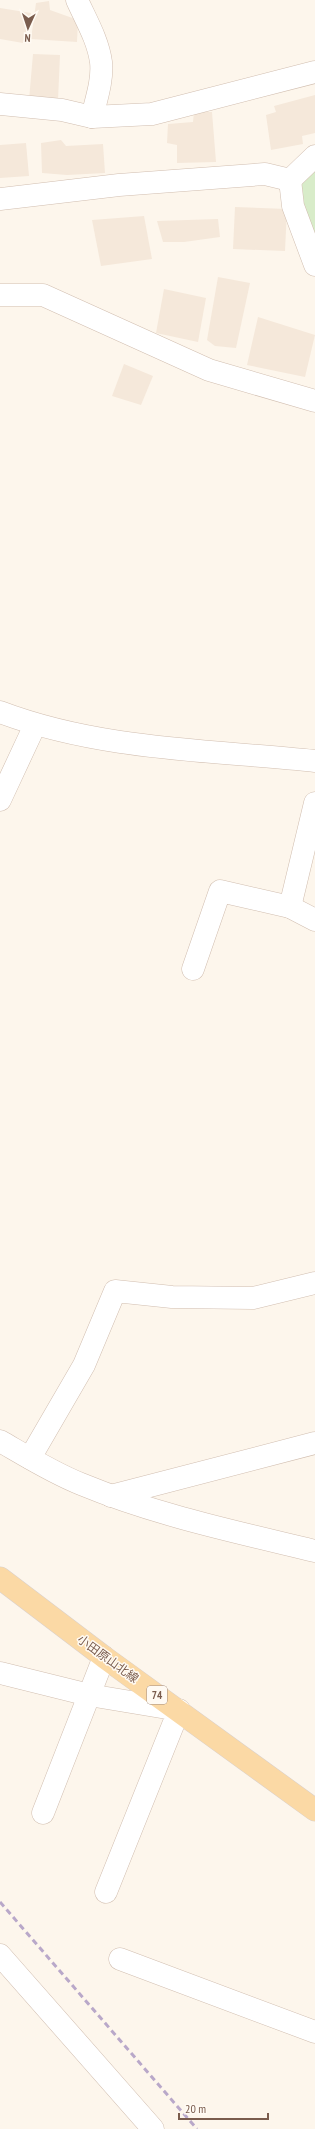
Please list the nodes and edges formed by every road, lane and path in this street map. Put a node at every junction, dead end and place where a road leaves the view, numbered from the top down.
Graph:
1 (77, 0) edge
2 (315, 72) edge
3 (0, 104) edge
4 (92, 117) junction
5 (315, 156) edge
6 (290, 180) junction
7 (0, 199) edge
8 (315, 266) edge
9 (0, 295) edge
10 (315, 401) edge
11 (0, 712) edge
12 (34, 725) junction
13 (315, 761) edge
14 (0, 800) edge
15 (315, 802) edge
16 (290, 907) junction
17 (315, 920) edge
18 (193, 969) dead end
19 (315, 1283) edge
20 (0, 1441) edge
21 (315, 1443) edge
22 (30, 1458) junction
23 (111, 1496) junction
24 (315, 1551) edge
25 (0, 1578) edge
26 (104, 1657) junction
27 (0, 1673) edge
28 (89, 1695) junction
29 (179, 1710) junction
30 (315, 1810) edge
31 (43, 1813) dead end
32 (106, 1892) dead end
33 (0, 1955) edge
34 (120, 1959) dead end
35 (315, 2032) edge
36 (153, 2129) edge

1 - 4 street
2 - 4 street
3 - 4 street
5 - 6 street
6 - 7 street
6 - 8 street
9 - 10 street
11 - 12 street
12 - 13 street
12 - 14 street
15 - 16 street
16 - 17 street
16 - 18 street
19 - 22 street
20 - 22 street
21 - 23 street
22 - 23 street
23 - 24 street
25 - 26 main road, 小田原山北線 / 74
26 - 28 street
26 - 29 main road, 小田原山北線 / 74
27 - 28 street
28 - 29 street
28 - 31 street
29 - 30 main road, 小田原山北線 / 74
29 - 32 street
33 - 36 street
34 - 35 street

